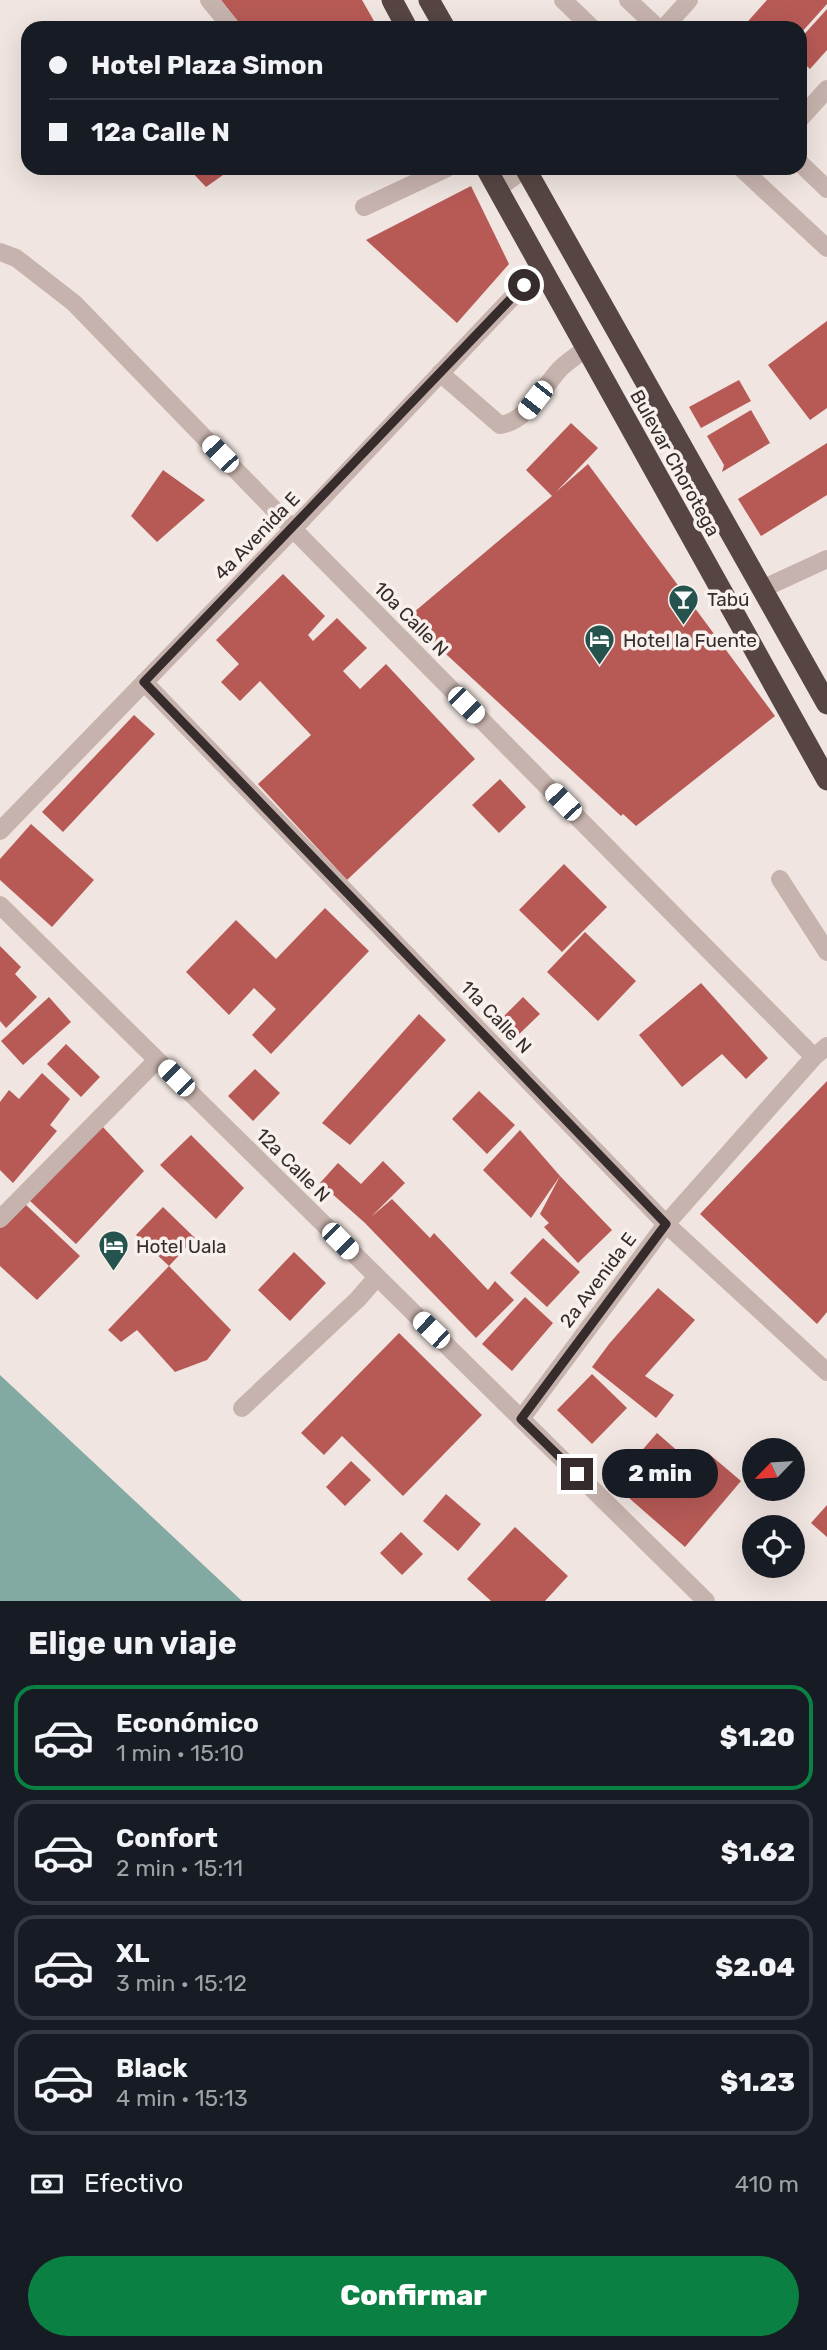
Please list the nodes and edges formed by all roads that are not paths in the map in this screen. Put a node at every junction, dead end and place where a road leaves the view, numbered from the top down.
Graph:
1 (209, 0) edge
2 (392, 0) edge
3 (429, 0) edge
4 (563, 0) edge
5 (628, 0) edge
6 (690, 0) edge
7 (226, 21) edge
8 (403, 21) edge
9 (441, 21) edge
10 (585, 21) edge
11 (650, 21) edge
12 (670, 21) edge
13 (827, 89) edge
14 (807, 111) edge
15 (807, 170) edge
16 (432, 175) edge
17 (490, 175) edge
18 (516, 175) edge
19 (530, 175) edge
20 (749, 175) edge
21 (497, 189) junction
22 (827, 189) edge
23 (364, 207) dead end
24 (827, 248) edge
25 (0, 252) edge
26 (541, 267) junction
27 (585, 349) junction
28 (440, 373) junction
29 (293, 529) junction
30 (827, 559) edge
31 (762, 589) junction
32 (144, 682) junction
33 (827, 704) edge
34 (827, 780) edge
35 (0, 831) edge
36 (780, 879) dead end
37 (0, 905) edge
38 (827, 952) edge
39 (820, 1051) edge
40 (158, 1060) junction
41 (0, 1219) edge
42 (666, 1224) junction
43 (377, 1277) junction
44 (827, 1372) edge
45 (242, 1408) dead end
46 (521, 1419) junction
47 (706, 1601) edge

1 - 7 street
2 - 8 highway
3 - 9 highway
4 - 10 street
5 - 11 street
6 - 12 street
13 - 14 street
15 - 22 street
16 - 23 street
17 - 21 highway, Bulevar Chorotega
18 - 21 street
19 - 31 highway, Bulevar Chorotega
20 - 24 street
21 - 26 highway, Bulevar Chorotega
25 - 29 street, 10a Calle N
26 - 27 highway, Bulevar Chorotega
26 - 28 street, 4a Avenida E
27 - 28 street
27 - 34 highway, Bulevar Chorotega
28 - 29 street, 4a Avenida E
29 - 32 street, 4a Avenida E
29 - 39 street, 10a Calle N
30 - 31 street
31 - 33 highway, Bulevar Chorotega
32 - 35 street, 4a Avenida E
32 - 42 street, 11a Calle N
36 - 38 street
37 - 40 street, 12a Calle N
39 - 42 street, 2a Avenida E
40 - 41 street
40 - 43 street, 12a Calle N
42 - 44 street, 11a Calle N
42 - 46 street, 2a Avenida E
43 - 45 street
43 - 46 street, 12a Calle N
46 - 47 street, 12a Calle N

